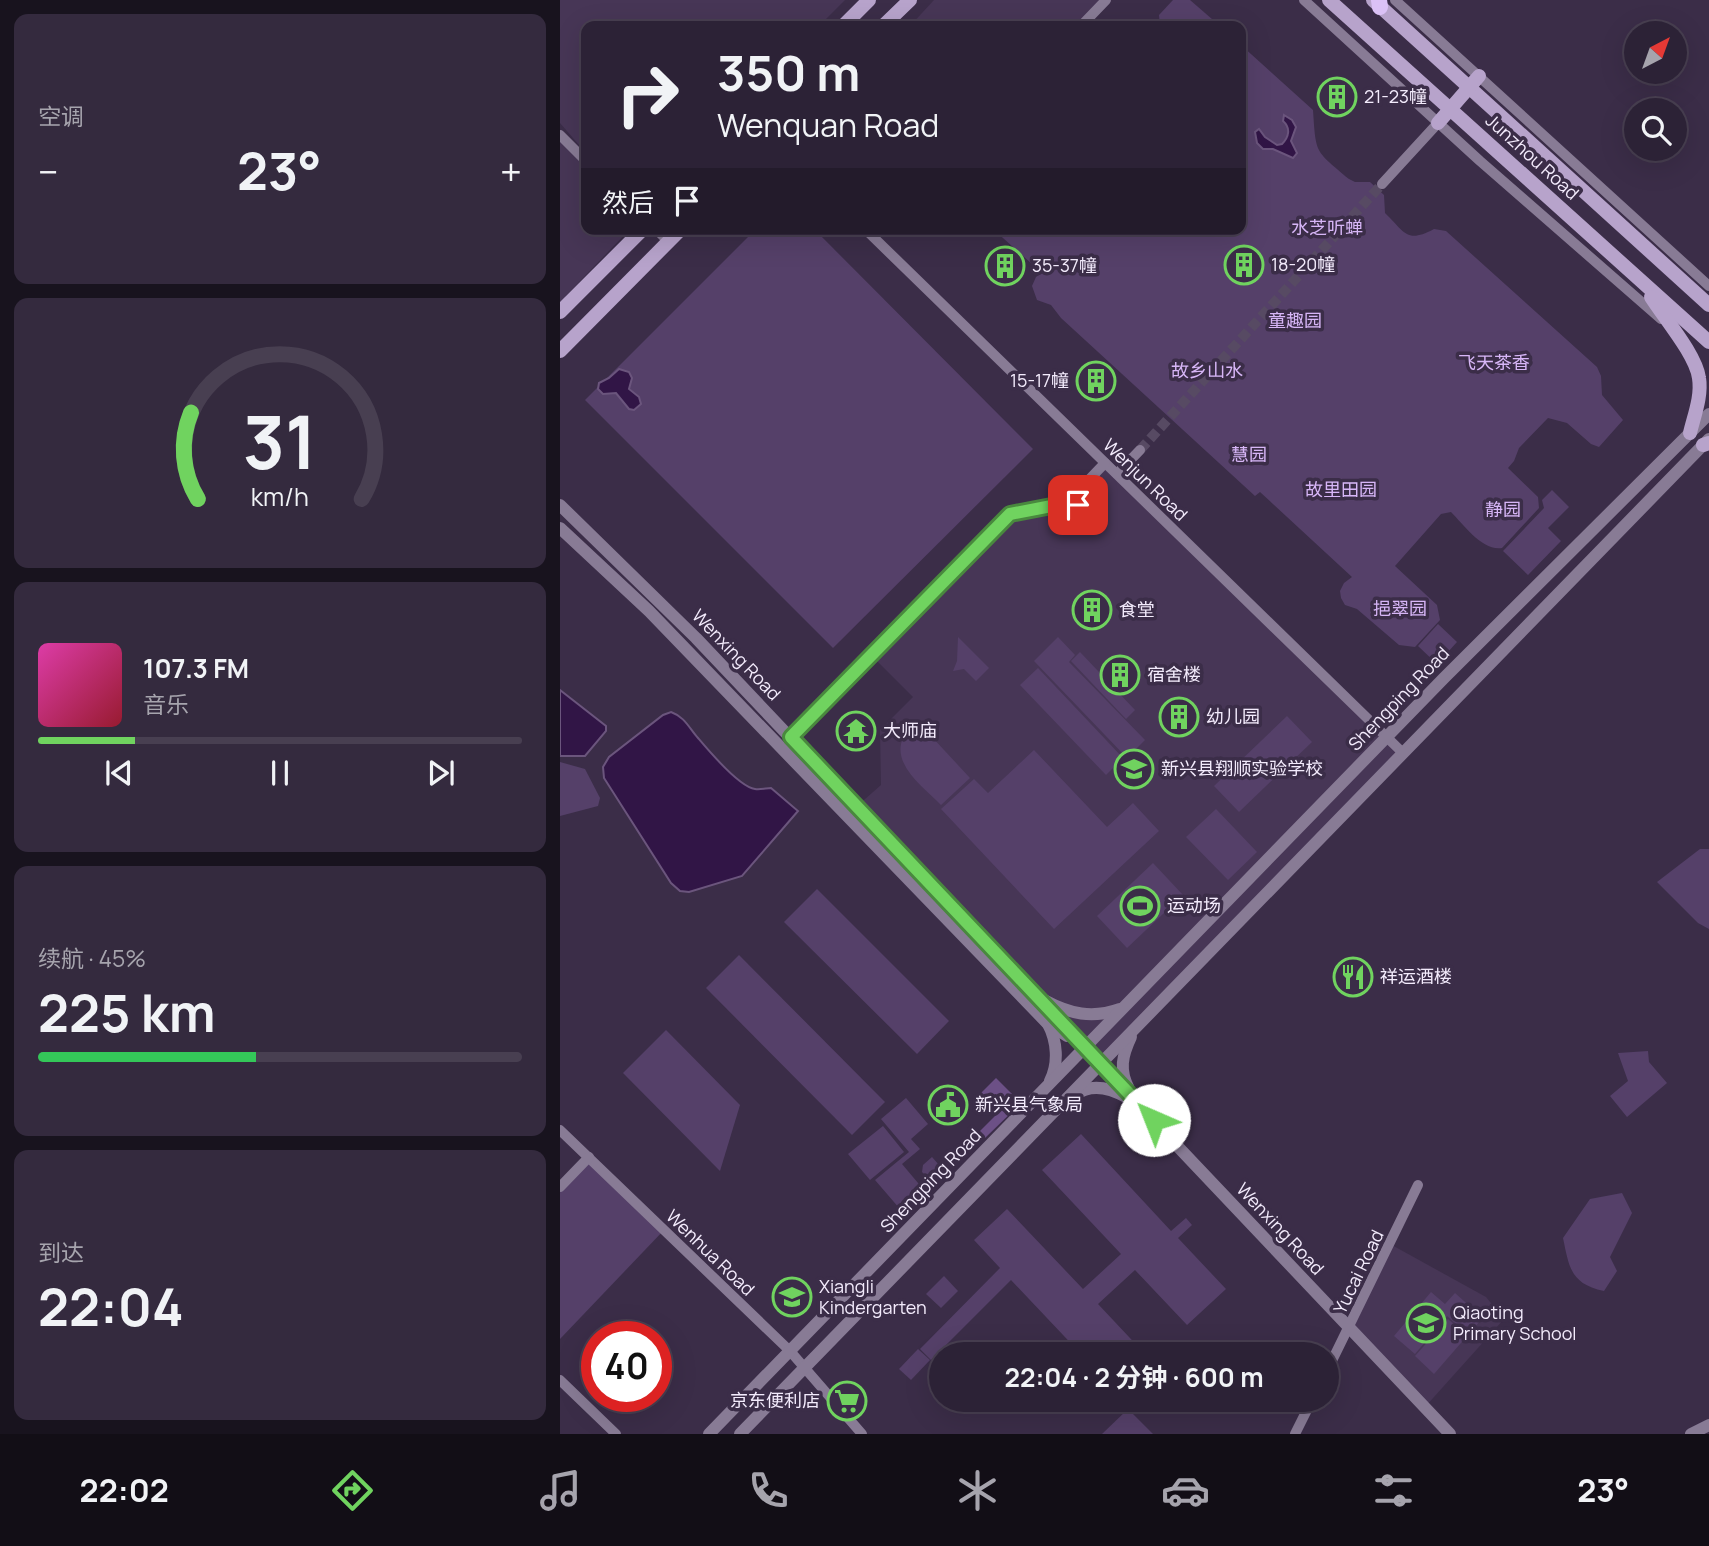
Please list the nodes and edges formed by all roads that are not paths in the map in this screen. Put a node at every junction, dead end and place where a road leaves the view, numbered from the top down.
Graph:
1 (869, 0) edge
2 (909, 0) edge
3 (1106, 0) edge
4 (1304, 0) edge
5 (1329, 0) edge
6 (1382, 2) edge
7 (848, 21) edge
8 (888, 21) edge
9 (1086, 21) edge
10 (1474, 82) junction
11 (1450, 109) junction
12 (1438, 123) junction
13 (560, 135) edge
14 (581, 156) edge
15 (1382, 184) tunnel mouth
16 (637, 235) edge
17 (662, 235) edge
18 (675, 235) edge
19 (871, 235) edge
20 (669, 242) junction
21 (1641, 281) junction
22 (1709, 286) edge
23 (1709, 305) edge
24 (560, 312) edge
25 (1669, 325) junction
26 (1709, 342) edge
27 (560, 351) edge
28 (1709, 414) edge
29 (1690, 433) junction
30 (1707, 442) edge
31 (1140, 450) tunnel mouth
32 (1105, 463) junction
33 (1117, 474) junction
34 (560, 505) edge
35 (560, 528) edge
36 (791, 737) junction
37 (1387, 737) junction
38 (1403, 753) junction
39 (861, 821) junction
40 (1033, 993) junction
41 (1123, 1008) junction
42 (1048, 1024) junction
43 (1136, 1027) junction
44 (1085, 1048) junction
45 (1100, 1064) junction
46 (1047, 1086) junction
47 (1136, 1102) junction
48 (1059, 1105) junction
49 (560, 1130) edge
50 (589, 1157) junction
51 (1418, 1185) dead end
52 (560, 1187) edge
53 (1350, 1328) junction
54 (1339, 1349) edge
55 (790, 1351) junction
56 (804, 1367) junction
57 (560, 1380) edge
58 (1306, 1412) edge
59 (1709, 1425) edge
60 (615, 1434) edge
61 (709, 1434) edge
62 (740, 1434) edge
63 (862, 1434) edge
64 (1295, 1434) edge
65 (1450, 1434) edge
66 (1691, 1434) edge

1 - 7 main road
2 - 8 main road
3 - 9 street
4 - 12 street
5 - 11 main road, Junzhou Road
6 - 10 main road, Junzhou Road
10 - 11 main road
10 - 22 street
10 - 23 main road, Junzhou Road
11 - 12 main road
11 - 21 main road, Junzhou Road
12 - 15 street
12 - 25 street
13 - 14 street
16 - 24 main road
17 - 20 street
18 - 20 main road
19 - 32 street, Wenjun Road
20 - 27 main road
21 - 25 main road
21 - 26 main road, Junzhou Road
25 - 29 main road
28 - 29 street, Shengping Road
29 - 37 street, Shengping Road
30 - 38 street
31 - 33 street
32 - 33 street, Wenjun Road
32 - 36 street
33 - 37 street, Wenjun Road
34 - 36 street, Wenxing Road
35 - 39 street, Wenxing Road
36 - 39 street, Wenxing Road
37 - 38 street, Wenjun Road
37 - 41 street, Shengping Road
38 - 43 street
39 - 40 street, Wenxing Road
39 - 42 street, Wenxing Road
40 - 41 street
40 - 44 street, Wenxing Road
41 - 44 street, Shengping Road
42 - 44 street, Wenxing Road
42 - 46 street
43 - 45 street
43 - 47 street
44 - 45 street, Wenxing Road
44 - 46 street, Shengping Road
45 - 47 street, Wenxing Road
45 - 48 street
46 - 55 street, Shengping Road
47 - 48 street
47 - 53 street, Wenxing Road
48 - 56 street
49 - 50 street, Wenhua Road
50 - 52 street
50 - 55 street, Wenhua Road
51 - 53 street, Yucai Road
53 - 54 street, Yucai Road
53 - 65 street, Wenxing Road
55 - 56 street, Wenhua Road
55 - 61 street, Shengping Road
56 - 62 street
56 - 63 street, Wenhua Road
57 - 60 street
58 - 64 street
59 - 66 street

